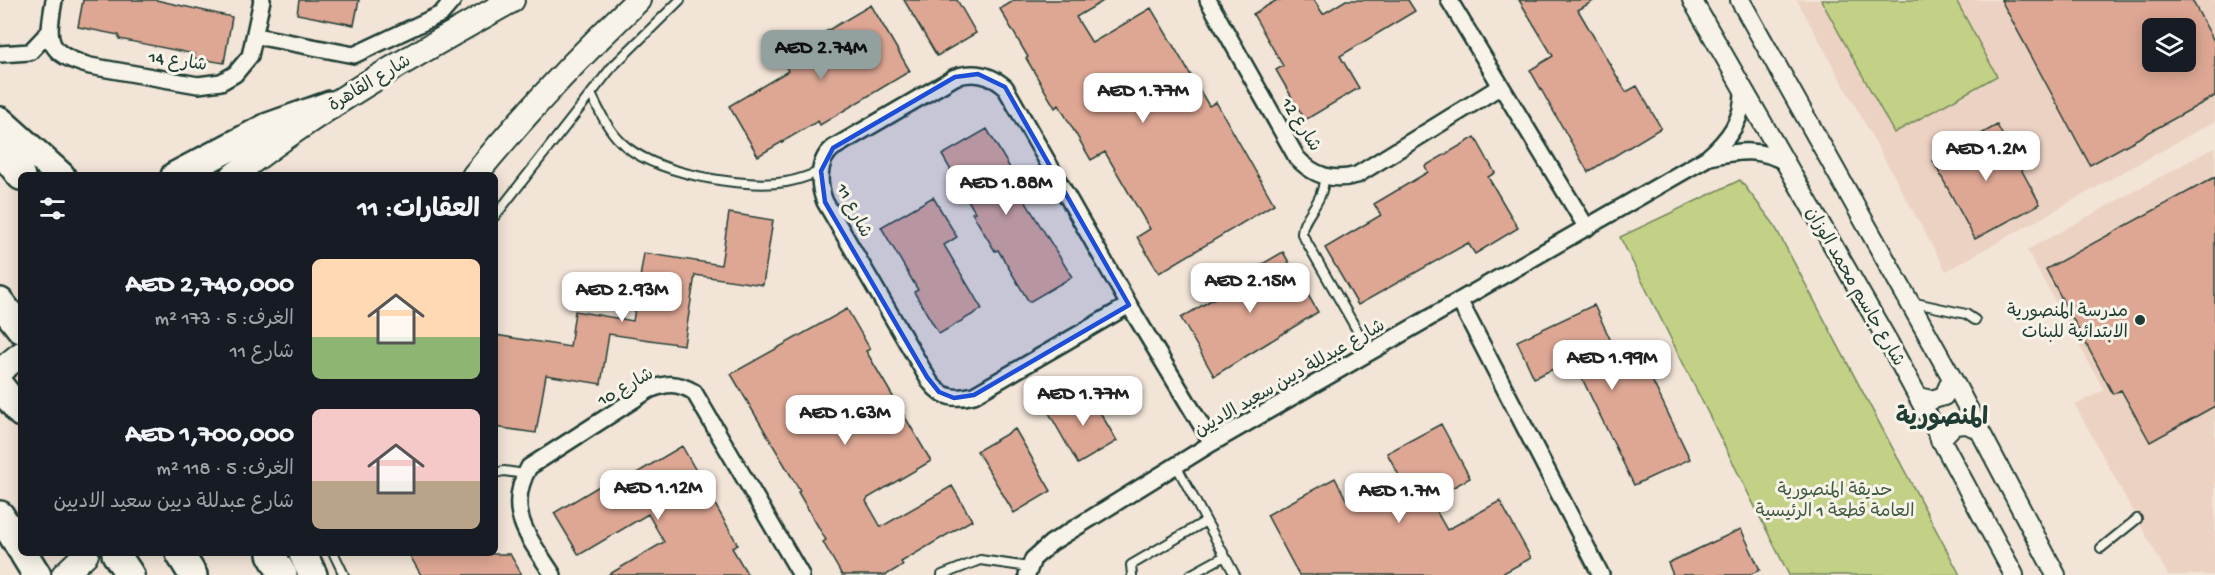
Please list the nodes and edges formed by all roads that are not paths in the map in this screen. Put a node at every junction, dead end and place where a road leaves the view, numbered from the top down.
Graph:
1 (54, 0) edge
2 (262, 0) edge
3 (453, 0) edge
4 (512, 0) edge
5 (638, 0) edge
6 (680, 0) edge
7 (1208, 0) edge
8 (1449, 0) edge
9 (1692, 0) edge
10 (1740, 0) edge
11 (48, 33) junction
12 (256, 36) junction
13 (0, 54) edge
14 (1501, 86) junction
15 (1743, 89) junction
16 (591, 94) junction
17 (330, 105) junction
18 (0, 121) edge
19 (0, 150) edge
20 (1707, 158) junction
21 (1787, 164) junction
22 (821, 171) junction
23 (18, 172) edge
24 (57, 172) edge
25 (182, 172) edge
26 (238, 172) edge
27 (477, 172) edge
28 (1324, 177) junction
29 (498, 212) edge
30 (1587, 228) junction
31 (0, 302) edge
32 (1460, 302) junction
33 (1910, 302) junction
34 (1129, 305) junction
35 (1975, 320) dead end
36 (18, 325) edge
37 (1370, 353) junction
38 (18, 356) edge
39 (0, 371) edge
40 (1952, 378) junction
41 (0, 386) edge
42 (1919, 398) junction
43 (18, 409) edge
44 (1979, 430) junction
45 (1940, 440) junction
46 (1212, 443) junction
47 (1176, 465) junction
48 (498, 472) edge
49 (525, 474) junction
50 (0, 515) edge
51 (2137, 519) dead end
52 (1206, 521) junction
53 (18, 544) edge
54 (2100, 548) dead end
55 (25, 556) edge
56 (117, 556) edge
57 (181, 556) edge
58 (272, 556) edge
59 (304, 556) edge
60 (335, 556) edge
61 (1225, 556) junction
62 (1028, 571) edge
63 (37, 575) edge
64 (130, 575) edge
65 (194, 575) edge
66 (283, 575) edge
67 (313, 575) edge
68 (344, 575) edge
69 (553, 575) edge
70 (801, 575) edge
71 (942, 575) edge
72 (1132, 575) edge
73 (1190, 575) edge
74 (1235, 575) edge
75 (1601, 575) edge
76 (2014, 575) edge
77 (2056, 575) edge

1 - 11 street
2 - 12 street, شارع 14
3 - 12 street
4 - 17 main road, شارع القاهرة
5 - 27 main road
6 - 16 lane
7 - 28 street, شارع 12
8 - 14 street
9 - 15 street, شارع جاسم محمد الوزان
10 - 33 street, شارع جاسم محمد الوزان
11 - 12 street, شارع 14
11 - 13 street
14 - 28 street, شارع 12
14 - 30 street
15 - 20 street, شارع عبدللة ديين سعيد الاديين
15 - 21 street, شارع جاسم محمد الوزان
16 - 22 lane
16 - 29 lane
17 - 25 highway
17 - 26 main road, شارع القاهرة
18 - 24 highway
19 - 23 highway
20 - 21 street, شارع عبدللة ديين سعيد الاديين
20 - 30 street, شارع عبدللة ديين سعيد الاديين
21 - 42 street, شارع جاسم محمد الوزان
22 - 34 street, شارع 11
22 - 34 street, شارع 11
28 - 37 lane
30 - 32 street, شارع عبدللة ديين سعيد الاديين
31 - 36 highway
32 - 37 street, شارع عبدللة ديين سعيد الاديين
32 - 75 street
33 - 35 lane
33 - 40 street, شارع جاسم محمد الوزان
34 - 46 street, شارع 11
37 - 46 street, شارع عبدللة ديين سعيد الاديين
38 - 39 main road
40 - 42 street
40 - 44 street, شارع جاسم محمد الوزان
41 - 43 highway
42 - 45 street, شارع جاسم محمد الوزان
44 - 45 street
44 - 77 street, شارع جاسم محمد الوزان
45 - 76 street, شارع جاسم محمد الوزان
46 - 47 street, شارع عبدللة ديين سعيد الاديين
47 - 52 lane
47 - 62 street, شارع عبدللة ديين سعيد الاديين
48 - 49 lane
49 - 69 street
49 - 70 street, شارع 10
50 - 53 highway
51 - 54 lane
52 - 61 lane
52 - 72 lane
55 - 63 highway
56 - 64 highway
57 - 65 highway
58 - 66 highway
59 - 67 highway
60 - 68 lane
61 - 73 lane
61 - 74 lane
62 - 71 lane

